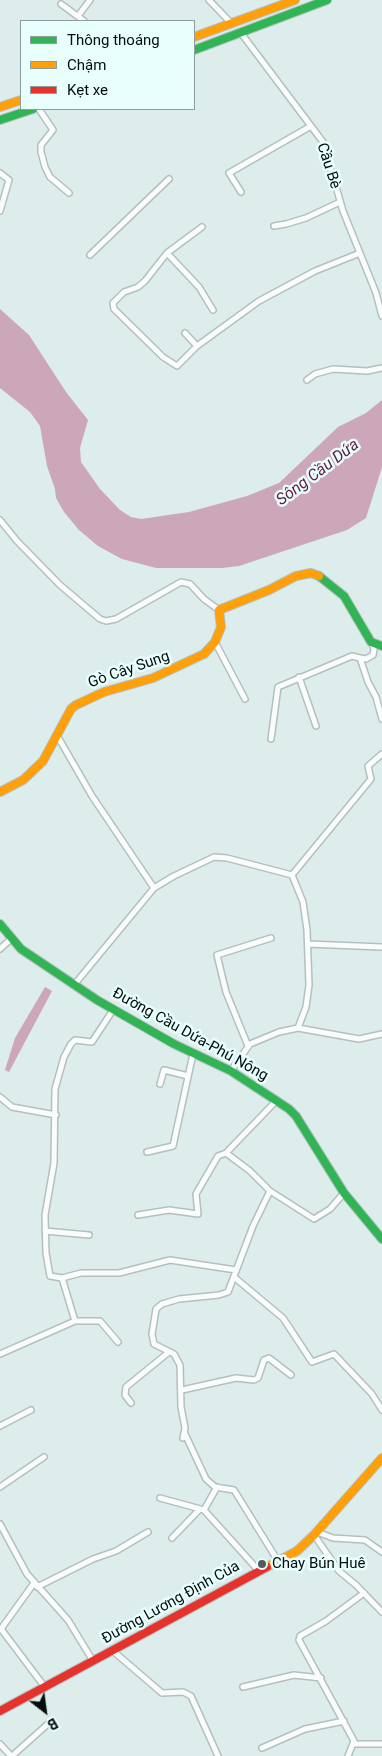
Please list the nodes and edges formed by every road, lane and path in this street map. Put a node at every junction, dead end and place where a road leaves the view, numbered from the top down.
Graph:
1 (90, 0) edge
2 (209, 0) edge
3 (295, 0) edge
4 (327, 0) edge
5 (61, 4) dead end
6 (78, 16) junction
7 (83, 20) edge
8 (231, 23) junction
9 (241, 33) junction
10 (195, 37) edge
11 (195, 50) edge
12 (20, 100) edge
13 (0, 107) edge
14 (30, 110) edge
15 (40, 110) edge
16 (0, 120) edge
17 (311, 126) junction
18 (0, 172) edge
19 (169, 179) dead end
20 (241, 192) dead end
21 (69, 193) dead end
22 (340, 202) junction
23 (0, 211) edge
24 (274, 226) dead end
25 (202, 227) dead end
26 (167, 253) junction
27 (360, 253) junction
28 (90, 255) dead end
29 (213, 310) dead end
30 (382, 316) edge
31 (185, 333) dead end
32 (197, 346) junction
33 (382, 368) edge
34 (307, 380) dead end
35 (0, 520) edge
36 (219, 610) junction
37 (215, 642) junction
38 (371, 642) junction
39 (382, 646) edge
40 (360, 658) junction
41 (299, 677) junction
42 (245, 699) dead end
43 (382, 718) edge
44 (316, 726) dead end
45 (58, 736) junction
46 (270, 739) dead end
47 (382, 754) edge
48 (0, 792) edge
49 (292, 875) junction
50 (154, 888) junction
51 (0, 924) edge
52 (12, 938) junction
53 (271, 938) dead end
54 (308, 944) junction
55 (382, 947) edge
56 (0, 949) edge
57 (74, 985) junction
58 (113, 1010) junction
59 (298, 1028) junction
60 (382, 1034) edge
61 (248, 1046) junction
62 (193, 1054) junction
63 (231, 1071) junction
64 (188, 1076) junction
65 (160, 1084) dead end
66 (0, 1097) edge
67 (277, 1100) junction
68 (56, 1115) junction
69 (147, 1152) dead end
70 (226, 1152) junction
71 (270, 1191) junction
72 (344, 1193) junction
73 (138, 1215) dead end
74 (45, 1231) junction
75 (89, 1235) dead end
76 (382, 1238) edge
77 (236, 1270) junction
78 (234, 1277) junction
79 (62, 1278) junction
80 (75, 1321) junction
81 (118, 1342) dead end
82 (169, 1352) junction
83 (0, 1354) edge
84 (291, 1375) dead end
85 (182, 1390) junction
86 (131, 1403) dead end
87 (32, 1410) dead end
88 (382, 1410) edge
89 (0, 1426) edge
90 (44, 1457) dead end
91 (382, 1458) edge
92 (0, 1487) edge
93 (217, 1488) junction
94 (160, 1498) dead end
95 (201, 1510) junction
96 (0, 1524) edge
97 (148, 1532) dead end
98 (316, 1533) junction
99 (172, 1538) dead end
100 (382, 1552) edge
101 (278, 1561) junction
102 (259, 1571) junction
103 (36, 1585) junction
104 (364, 1593) junction
105 (382, 1612) edge
106 (112, 1651) junction
107 (93, 1661) junction
108 (321, 1678) junction
109 (44, 1686) junction
110 (243, 1687) dead end
111 (0, 1711) edge
112 (344, 1721) junction
113 (49, 1723) dead end
114 (0, 1744) edge
115 (355, 1744) junction
116 (382, 1744) edge
117 (262, 1748) dead end
118 (12, 1756) edge
119 (218, 1756) edge
120 (348, 1756) edge

1 - 6 street
2 - 8 street
3 - 8 street
4 - 9 street
5 - 6 street
6 - 7 street
8 - 9 street
8 - 10 street
9 - 11 street
9 - 17 street, Cầu Bè
12 - 13 street
14 - 16 street
15 - 21 street
17 - 20 street
17 - 22 street, Cầu Bè
18 - 23 street
19 - 28 street
22 - 24 street
22 - 27 street, Cầu Bè
25 - 26 street
26 - 29 street
26 - 32 street
27 - 30 street, Cầu Bè
27 - 32 street
31 - 32 street
33 - 34 street
35 - 36 street
36 - 37 street
36 - 38 street
37 - 42 street
37 - 45 street, Gò Cây Sung
38 - 39 street
38 - 40 street
40 - 41 street
40 - 43 street
41 - 44 street
41 - 46 street
45 - 48 street, Gò Cây Sung
45 - 50 street
47 - 49 street
49 - 50 street
49 - 54 street
50 - 57 street
51 - 52 street, Đường Cầu Dứa-Phú Nông
52 - 56 street
52 - 57 street, Đường Cầu Dứa-Phú Nông
53 - 61 street
54 - 55 street
54 - 59 street
57 - 58 street, Đường Cầu Dứa-Phú Nông
58 - 62 street, Đường Cầu Dứa-Phú Nông
58 - 68 street
59 - 60 street
59 - 61 street
61 - 63 street
62 - 63 street, Đường Cầu Dứa-Phú Nông
62 - 64 street
63 - 67 street, Đường Cầu Dứa-Phú Nông
64 - 65 street
64 - 69 street
66 - 68 street
67 - 70 street
67 - 72 street, Đường Cầu Dứa-Phú Nông
68 - 74 street
70 - 71 street
70 - 73 street
71 - 72 street
71 - 77 street
72 - 76 street, Đường Cầu Dứa-Phú Nông
74 - 75 street
74 - 79 street
77 - 78 street
77 - 79 street
78 - 82 street
78 - 88 street
79 - 80 street
80 - 81 street
80 - 83 street
82 - 85 street
82 - 86 street
84 - 85 street
85 - 93 street
87 - 89 street
90 - 92 street
91 - 98 street, Đường Lương Định Của
93 - 95 street
93 - 101 street
94 - 95 street
95 - 99 street
95 - 102 street
96 - 103 street
97 - 103 street
98 - 100 street
98 - 101 street, Đường Lương Định Của
98 - 104 street
101 - 102 street, Đường Lương Định Của
102 - 106 street, Đường Lương Định Của
103 - 107 street
103 - 109 street
104 - 105 street
104 - 108 street
106 - 107 street, Đường Lương Định Của
106 - 119 street
107 - 109 street, Đường Lương Định Của
108 - 110 street
108 - 112 street
109 - 111 street, Đường Lương Định Của
112 - 115 street
112 - 117 street
113 - 118 street
114 - 118 street
115 - 116 street
115 - 120 street

